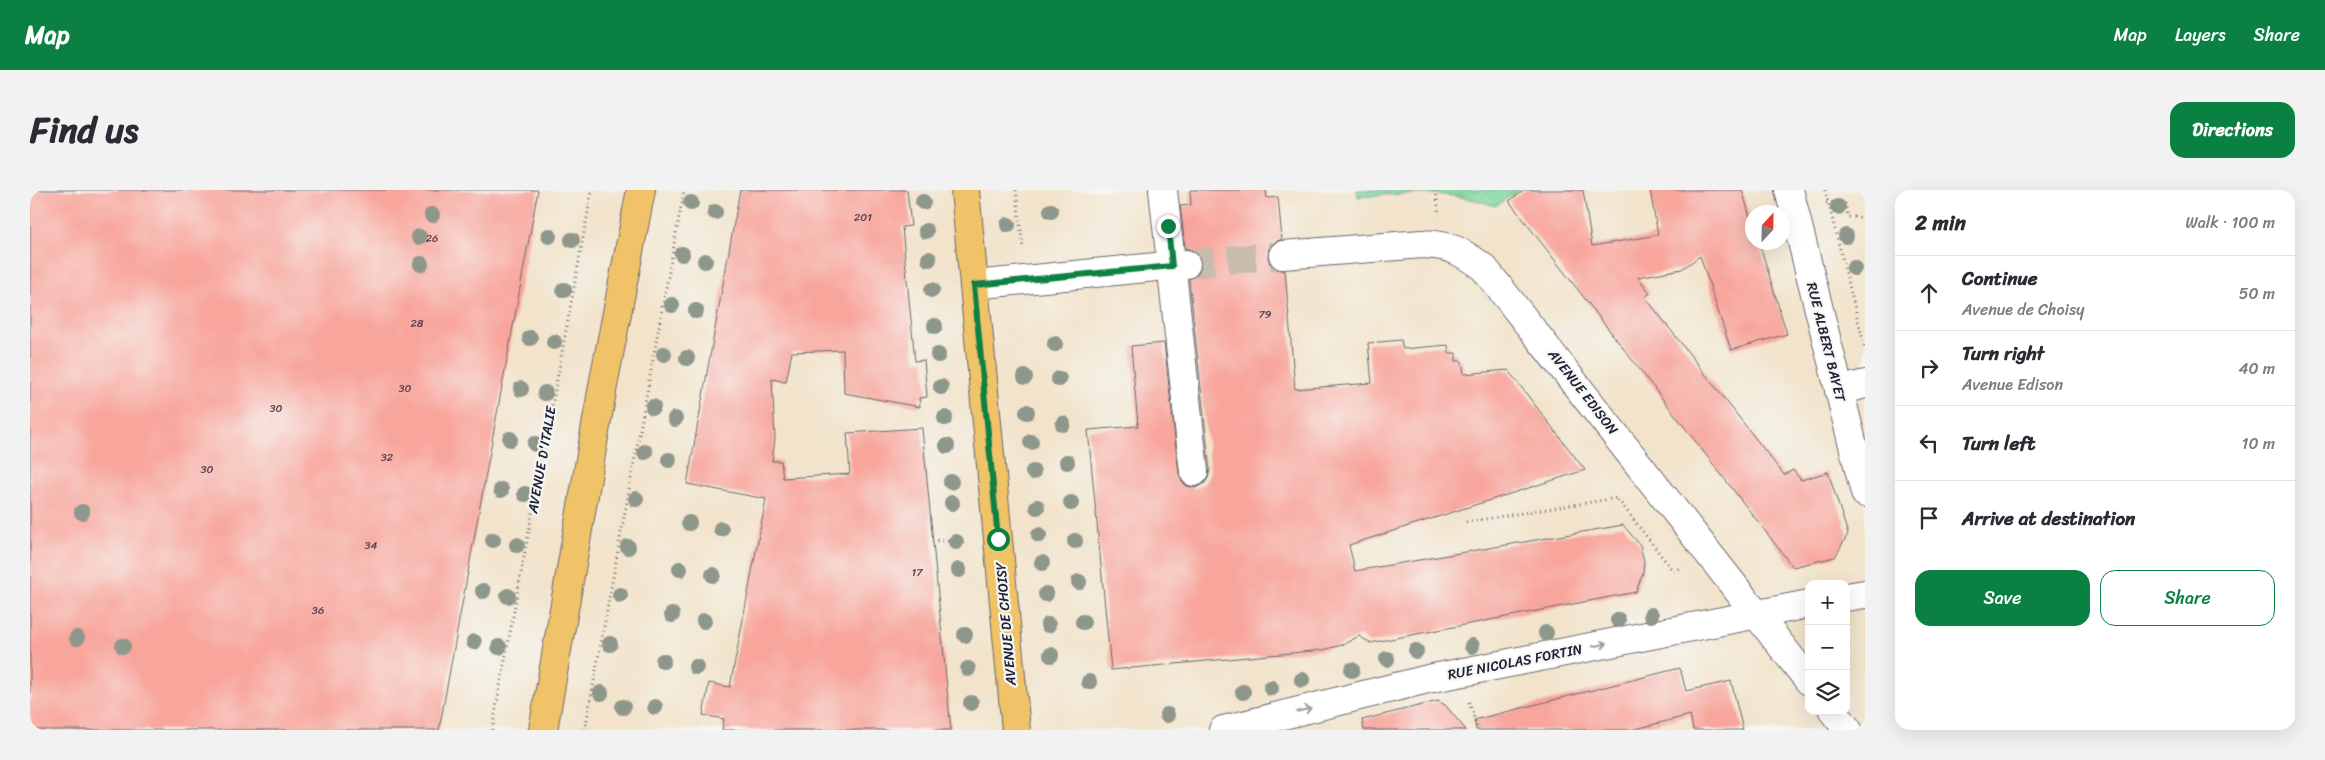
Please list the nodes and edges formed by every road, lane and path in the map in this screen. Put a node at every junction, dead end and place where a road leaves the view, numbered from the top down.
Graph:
1 (592, 190) edge
2 (642, 190) edge
3 (684, 190) edge
4 (965, 190) edge
5 (1016, 190) edge
6 (1163, 190) edge
7 (1789, 190) edge
8 (1825, 190) edge
9 (1828, 203) junction
10 (1820, 205) dead end
11 (1865, 217) edge
12 (1023, 251) dead end
13 (1284, 255) tunnel mouth
14 (1179, 265) junction
15 (974, 285) junction
16 (1865, 348) edge
17 (1865, 384) edge
18 (1839, 392) junction
19 (1194, 472) dead end
20 (1865, 492) edge
21 (1466, 522) dead end
22 (1687, 564) dead end
23 (1865, 594) edge
24 (1850, 597) edge
25 (1805, 605) edge
26 (1755, 613) junction
27 (1805, 676) edge
28 (1468, 700) dead end
29 (1836, 715) edge
30 (492, 730) edge
31 (543, 730) edge
32 (585, 730) edge
33 (1016, 730) edge
34 (1223, 730) edge
35 (1478, 730) edge
36 (1848, 730) edge

1 - 30 path, AVENUE D'ITALIE
2 - 31 main road
3 - 32 path
4 - 15 main road, AVENUE DE CHOISY
5 - 12 path
6 - 14 street
7 - 18 street, RUE ALBERT BAYET
8 - 9 path
9 - 10 path
9 - 11 path
9 - 16 path
13 - 26 street, AVENUE EDISON
14 - 15 street
14 - 19 street
15 - 33 main road, AVENUE DE CHOISY
17 - 18 street
18 - 20 street, RUE ALBERT BAYET
21 - 22 path
23 - 24 street
25 - 26 street, RUE NICOLAS FORTIN
26 - 27 street, AVENUE EDISON
34 -> 26 street, RUE NICOLAS FORTIN
28 - 35 path
29 - 36 street

